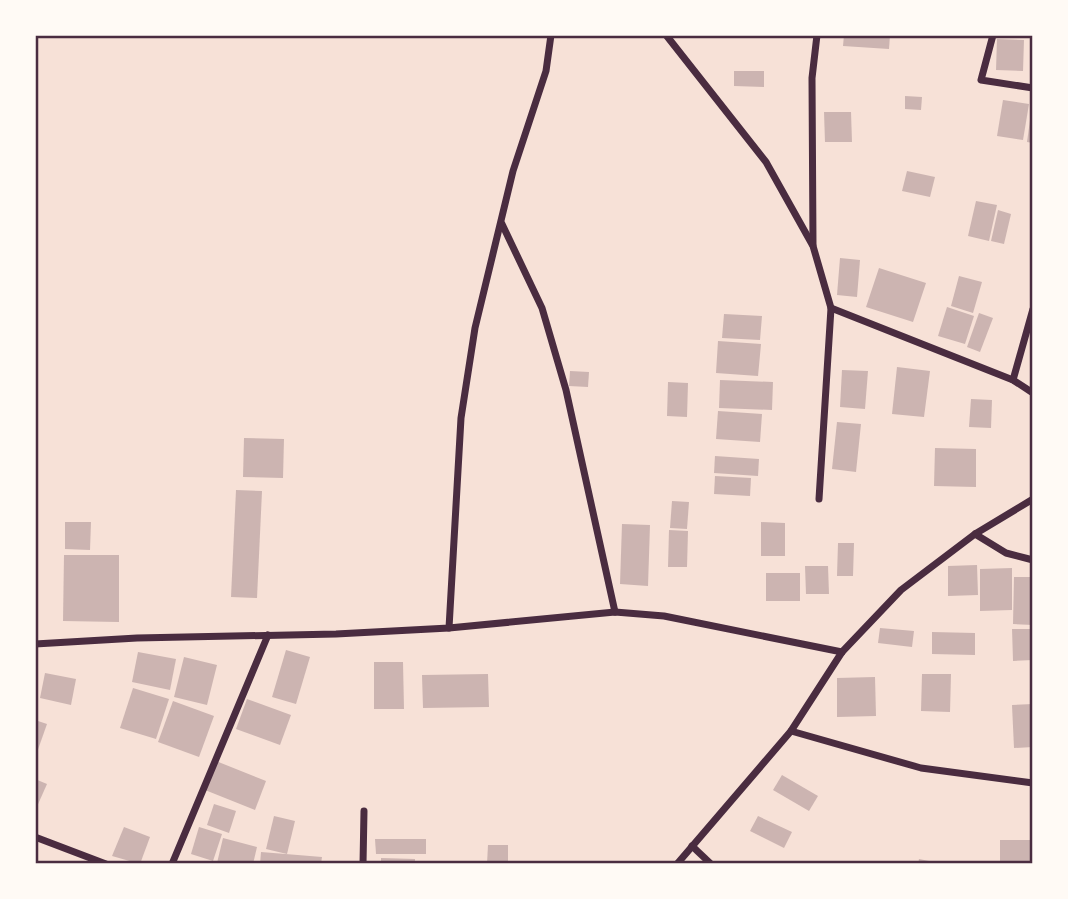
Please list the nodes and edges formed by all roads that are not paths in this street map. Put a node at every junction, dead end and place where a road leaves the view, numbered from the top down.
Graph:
1 (551, 35) edge
2 (666, 35) edge
3 (817, 35) edge
4 (993, 35) edge
5 (1033, 88) edge
6 (502, 223) junction
7 (814, 246) junction
8 (831, 309) junction
9 (1033, 309) edge
10 (1013, 380) junction
11 (1033, 393) edge
12 (819, 499) dead end
13 (1033, 499) edge
14 (975, 534) junction
15 (1033, 560) edge
16 (615, 612) junction
17 (449, 628) junction
18 (268, 635) junction
19 (35, 644) edge
20 (842, 652) junction
21 (791, 731) junction
22 (1033, 783) edge
23 (364, 811) dead end
24 (35, 837) edge
25 (692, 846) junction
26 (106, 864) edge
27 (172, 864) edge
28 (363, 864) edge
29 (677, 864) edge
30 (710, 864) edge

1 - 6 street
2 - 7 street
3 - 7 street
4 - 5 street
6 - 16 street
6 - 17 street
7 - 8 street
8 - 10 street
8 - 12 street
9 - 10 street
10 - 11 street
13 - 14 street
14 - 15 street
14 - 20 street
16 - 17 street
16 - 20 street
17 - 18 street
18 - 19 street
18 - 27 street
20 - 21 street
21 - 22 street
21 - 25 street
23 - 28 street
24 - 26 street
25 - 29 street
25 - 30 street

